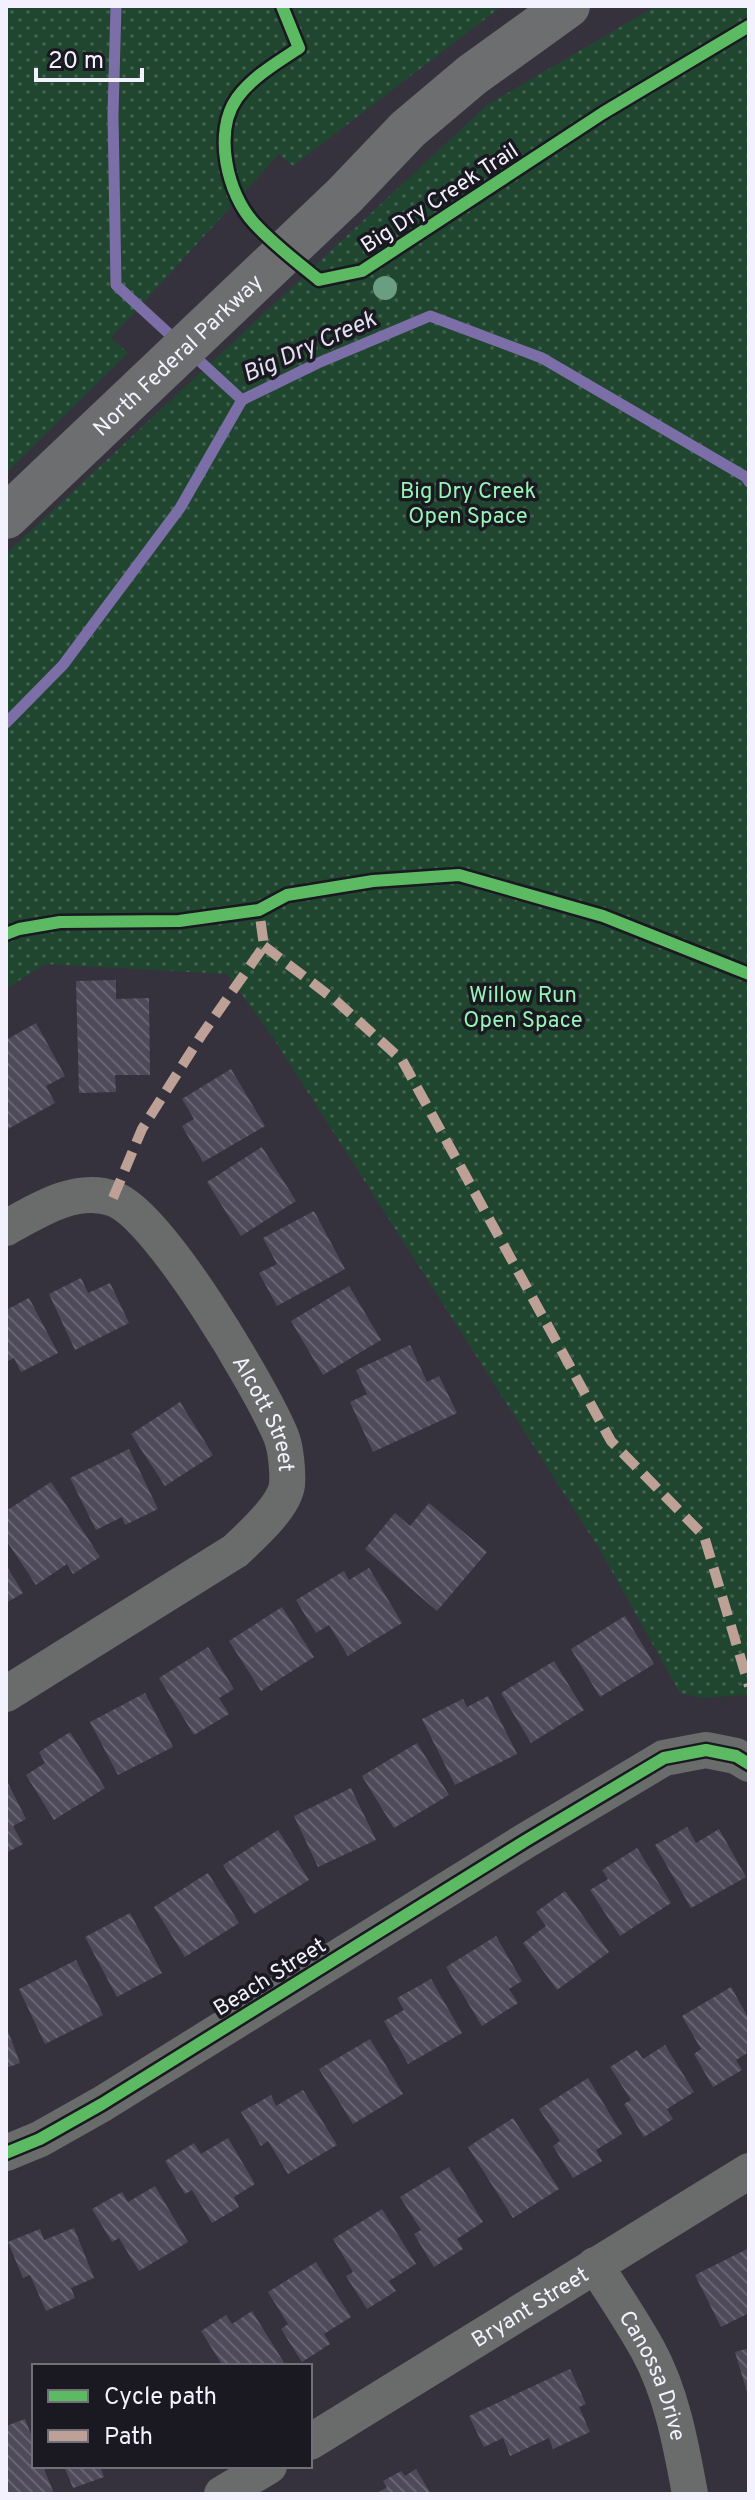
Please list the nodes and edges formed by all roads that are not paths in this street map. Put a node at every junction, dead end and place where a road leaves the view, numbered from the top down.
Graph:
1 (568, 6) edge
2 (6, 517) edge
3 (6, 1228) edge
4 (6, 1694) edge
5 (749, 1764) edge
6 (6, 2153) edge
7 (749, 2171) edge
8 (595, 2265) junction
9 (312, 2441) edge
10 (266, 2468) edge
11 (222, 2494) edge
12 (690, 2494) edge

1 - 2 main road, North Federal Parkway
3 - 4 street, Alcott Street
5 - 6 street, Beach Street
7 - 8 street, Bryant Street
8 - 9 street, Bryant Street
8 - 12 street, Canossa Drive
10 - 11 street

